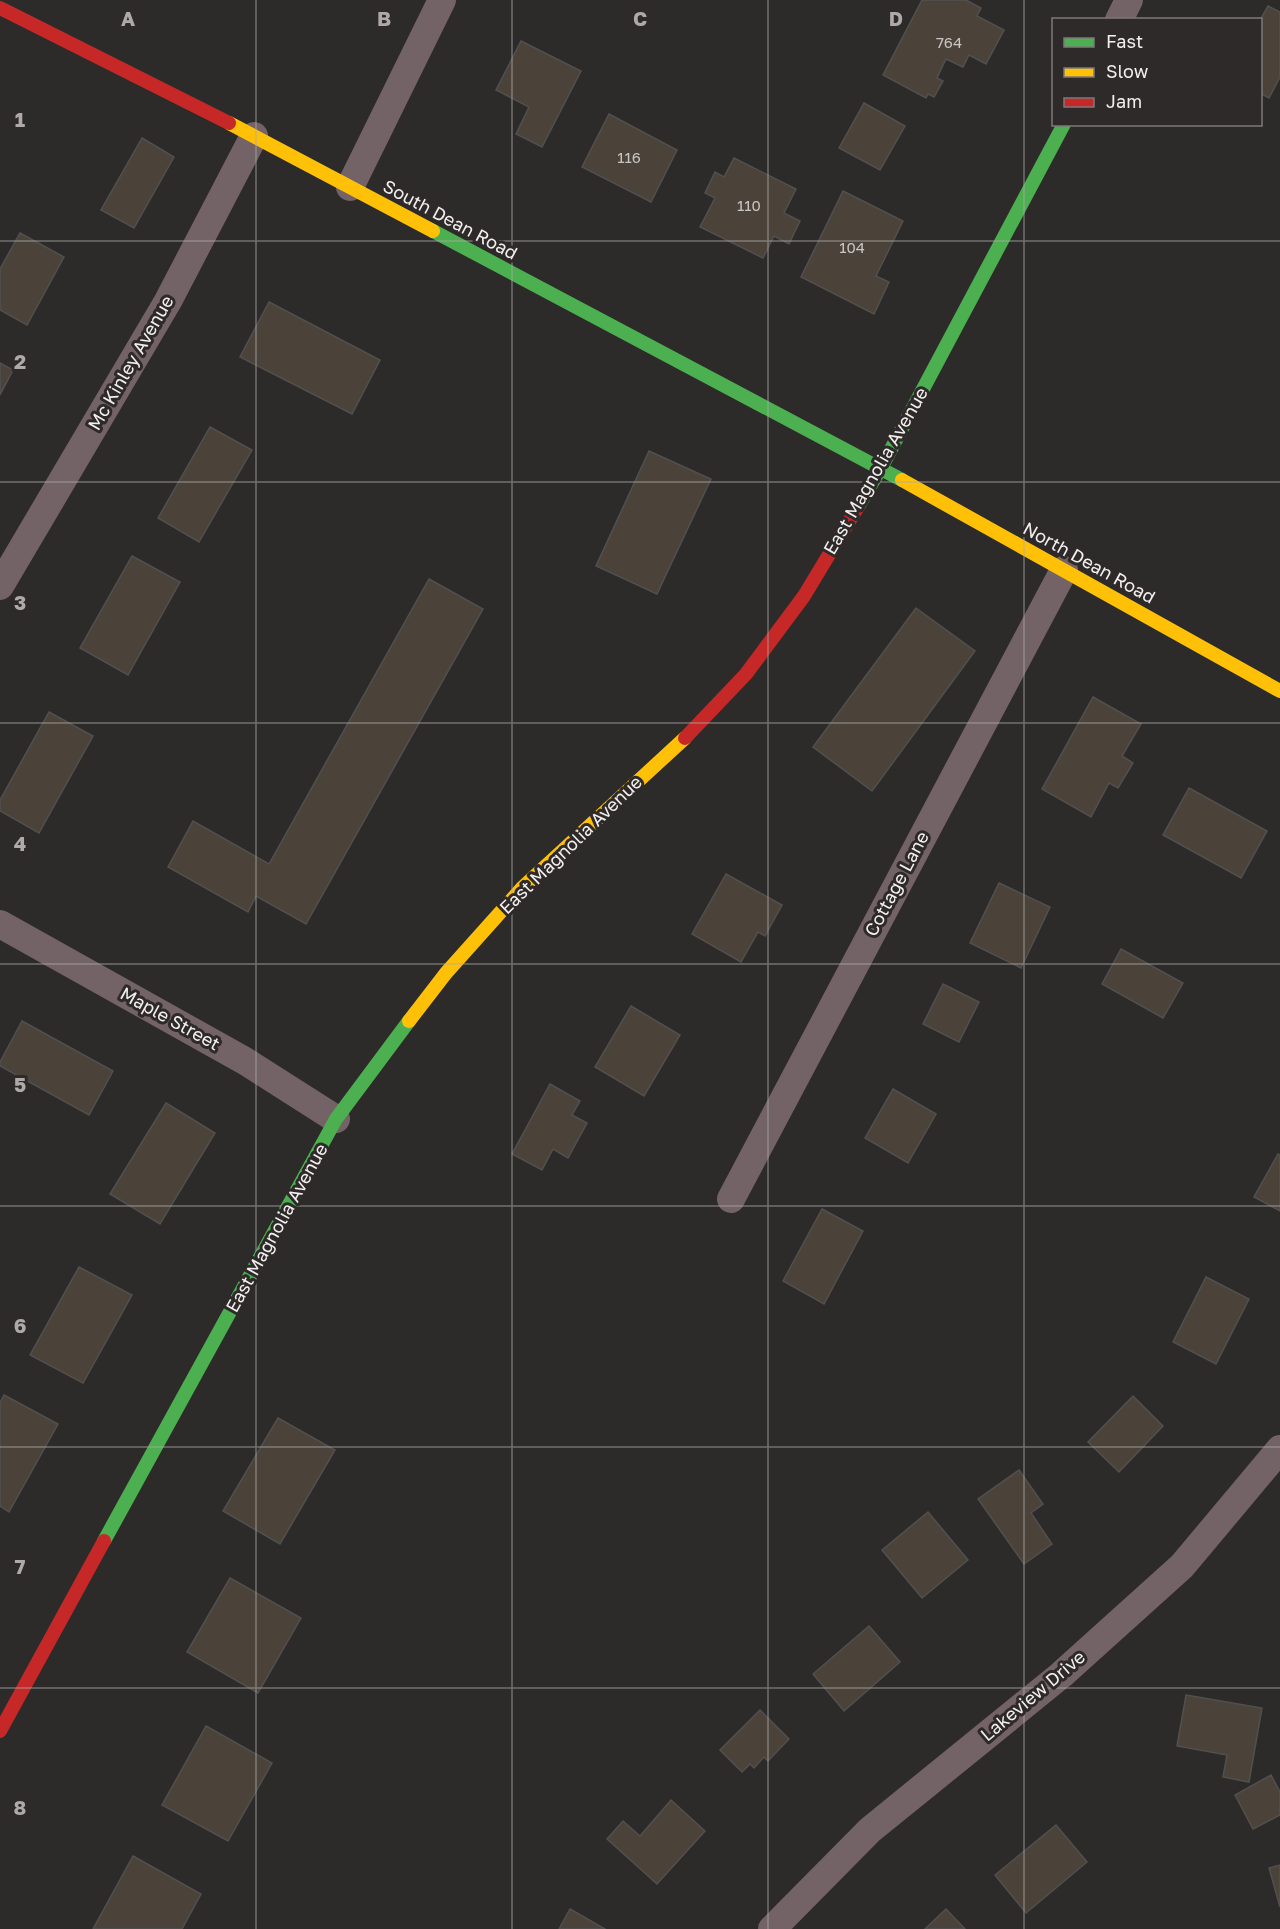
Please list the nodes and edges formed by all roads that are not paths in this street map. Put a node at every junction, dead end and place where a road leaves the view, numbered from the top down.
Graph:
1 (442, 0) edge
2 (1129, 0) edge
3 (0, 8) edge
4 (1120, 18) edge
5 (1063, 126) edge
6 (255, 136) junction
7 (350, 187) junction
8 (881, 468) junction
9 (1064, 570) junction
10 (0, 585) edge
11 (1280, 691) edge
12 (0, 924) edge
13 (336, 1119) junction
14 (731, 1199) dead end
15 (1279, 1451) edge
16 (0, 1731) edge
17 (772, 1929) edge

1 - 7 street
2 - 4 street
3 - 6 street, South Dean Road
5 - 8 street, East Magnolia Avenue
6 - 7 street, South Dean Road
6 - 10 street, Mc Kinley Avenue
7 - 8 street, South Dean Road
8 - 9 street, North Dean Road
8 - 13 street, East Magnolia Avenue
9 - 11 street, North Dean Road
9 - 14 street, Cottage Lane
12 - 13 street, Maple Street
13 - 16 street, East Magnolia Avenue
15 - 17 street, Lakeview Drive

